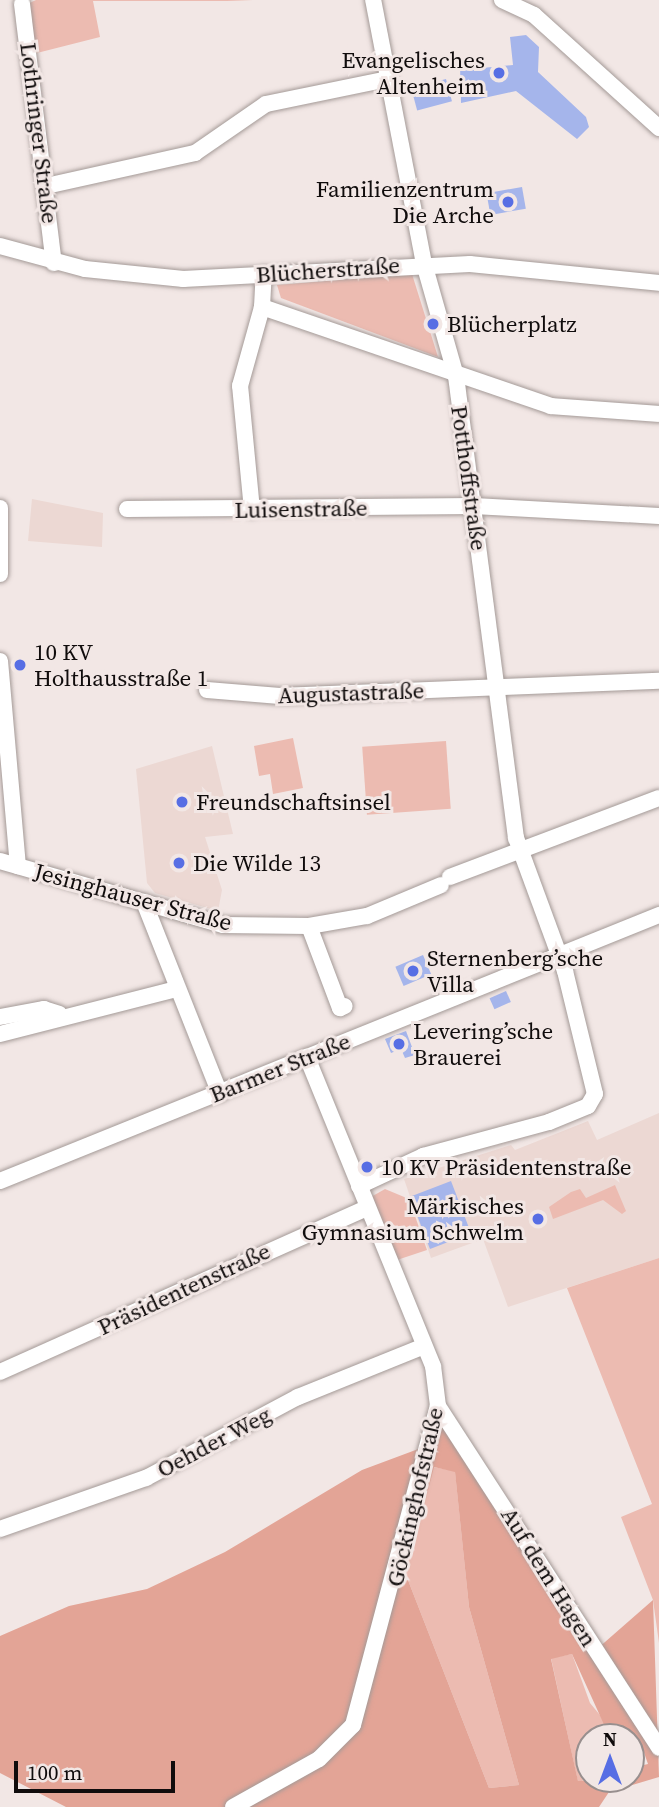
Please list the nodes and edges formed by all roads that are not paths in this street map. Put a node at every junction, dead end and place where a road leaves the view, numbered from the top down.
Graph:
1 (373, 0) edge
2 (502, 0) edge
3 (22, 4) dead end
4 (531, 8) edge
5 (388, 79) junction
6 (659, 128) edge
7 (46, 187) junction
8 (0, 246) edge
9 (54, 263) junction
10 (424, 264) junction
11 (264, 274) junction
12 (659, 283) edge
13 (262, 307) junction
14 (456, 376) junction
15 (659, 414) edge
16 (474, 506) junction
17 (0, 508) edge
18 (127, 509) dead end
19 (252, 510) junction
20 (659, 516) edge
21 (0, 574) edge
22 (0, 661) edge
23 (659, 681) edge
24 (496, 687) junction
25 (206, 690) dead end
26 (659, 798) edge
27 (521, 847) junction
28 (0, 862) edge
29 (18, 866) junction
30 (144, 902) junction
31 (659, 915) edge
32 (309, 926) junction
33 (559, 955) junction
34 (177, 989) junction
35 (345, 1006) dead end
36 (59, 1014) junction
37 (0, 1017) edge
38 (0, 1034) edge
39 (307, 1057) junction
40 (220, 1094) junction
41 (0, 1181) edge
42 (359, 1186) junction
43 (367, 1208) junction
44 (424, 1346) junction
45 (0, 1372) edge
46 (438, 1406) junction
47 (0, 1529) edge
48 (659, 1748) edge
49 (233, 1807) edge

1 - 5 street, Potthoffstraße
2 - 4 street
3 - 7 street, Lothringer Straße
4 - 6 street
5 - 7 street
5 - 10 street, Potthoffstraße
7 - 9 street, Lothringer Straße
8 - 9 street, Blücherstraße
9 - 11 street, Blücherstraße
10 - 11 street, Blücherstraße
10 - 12 street, Blücherstraße
10 - 14 street, Potthoffstraße
11 - 13 street
13 - 14 street
13 - 19 street
14 - 15 street
14 - 16 street, Potthoffstraße
16 - 19 street, Luisenstraße
16 - 20 street, Luisenstraße
16 - 24 street, Potthoffstraße
17 - 21 street
18 - 19 street, Luisenstraße
22 - 29 street
23 - 24 street, Augustastraße
24 - 25 street, Augustastraße
24 - 27 street, Potthoffstraße
26 - 27 street, Jesinghauser Straße
27 - 32 street, Jesinghauser Straße
27 - 33 street, Potthoffstraße
28 - 29 street, Jesinghauser Straße
29 - 30 street, Jesinghauser Straße
30 - 32 street, Jesinghauser Straße
30 - 34 street
31 - 33 street, Barmer Straße
32 - 35 street
33 - 39 street, Barmer Straße
33 - 42 street, Potthoffstraße
34 - 36 street
34 - 40 street
36 - 37 street
36 - 38 street
39 - 40 street, Barmer Straße
39 - 42 street, Göckinghofstraße
40 - 41 street, Barmer Straße
42 - 43 street, Göckinghofstraße
43 - 44 street, Göckinghofstraße
43 - 45 street, Präsidentenstraße
44 - 46 street, Göckinghofstraße
44 - 47 street, Oehder Weg
46 - 48 street, Auf dem Hagen
46 - 49 street, Göckinghofstraße

